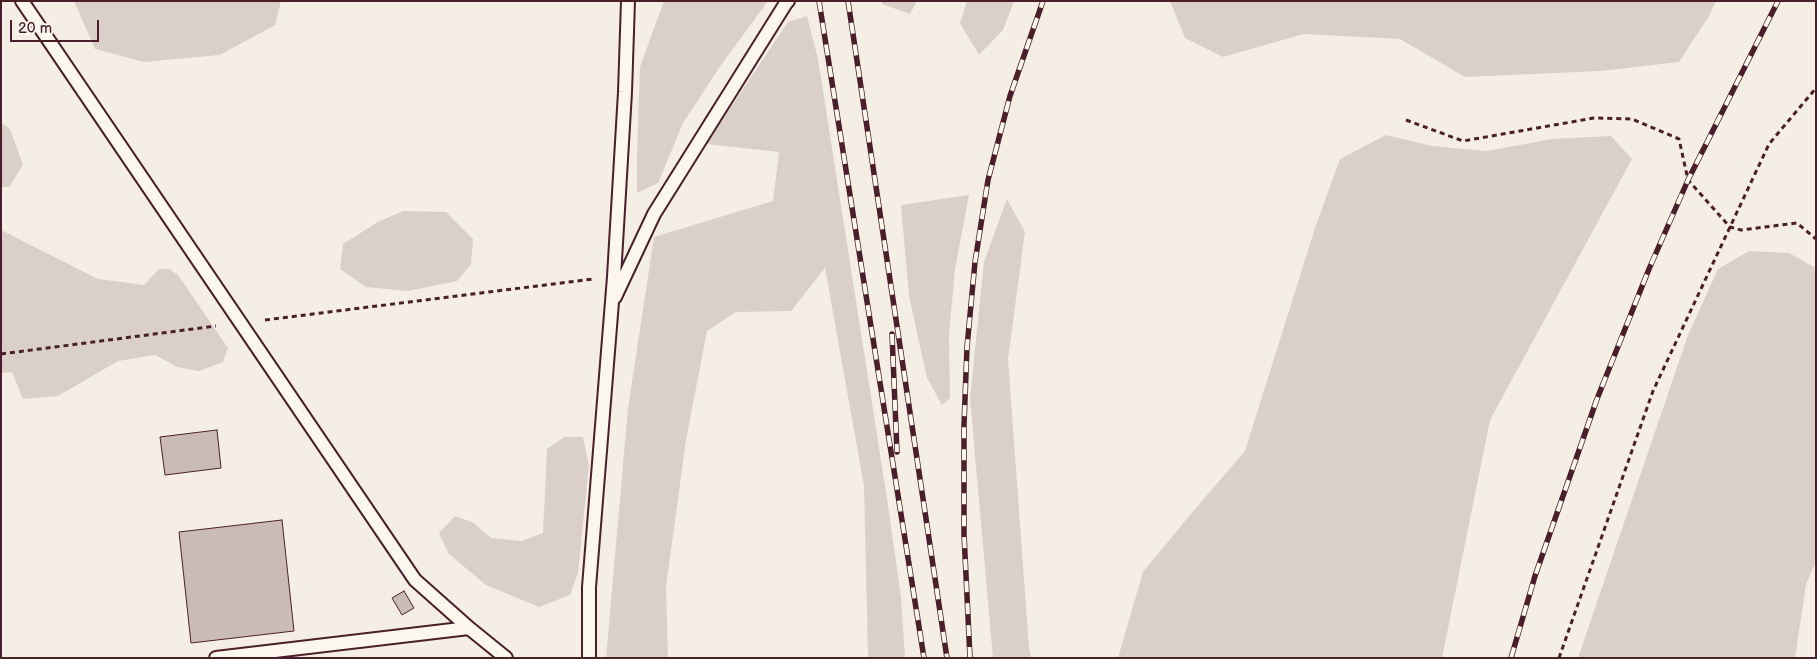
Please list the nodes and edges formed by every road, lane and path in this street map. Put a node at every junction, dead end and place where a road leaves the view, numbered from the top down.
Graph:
1 (22, 1) edge
2 (628, 1) edge
3 (788, 1) edge
4 (1816, 88) edge
5 (1406, 120) dead end
6 (1730, 227) junction
7 (1816, 239) edge
8 (614, 276) junction
9 (612, 304) junction
10 (240, 323) junction
11 (1, 354) edge
12 (469, 628) junction
13 (216, 658) edge
14 (506, 658) edge
15 (589, 658) edge
16 (1559, 658) edge

1 - 10 lane
2 - 8 lane
3 - 9 lane
4 - 6 path
5 - 6 path
6 - 7 path
6 - 16 path
8 - 9 lane
8 - 10 path
9 - 15 lane
10 - 11 path
10 - 12 lane
12 - 13 lane
12 - 14 lane

